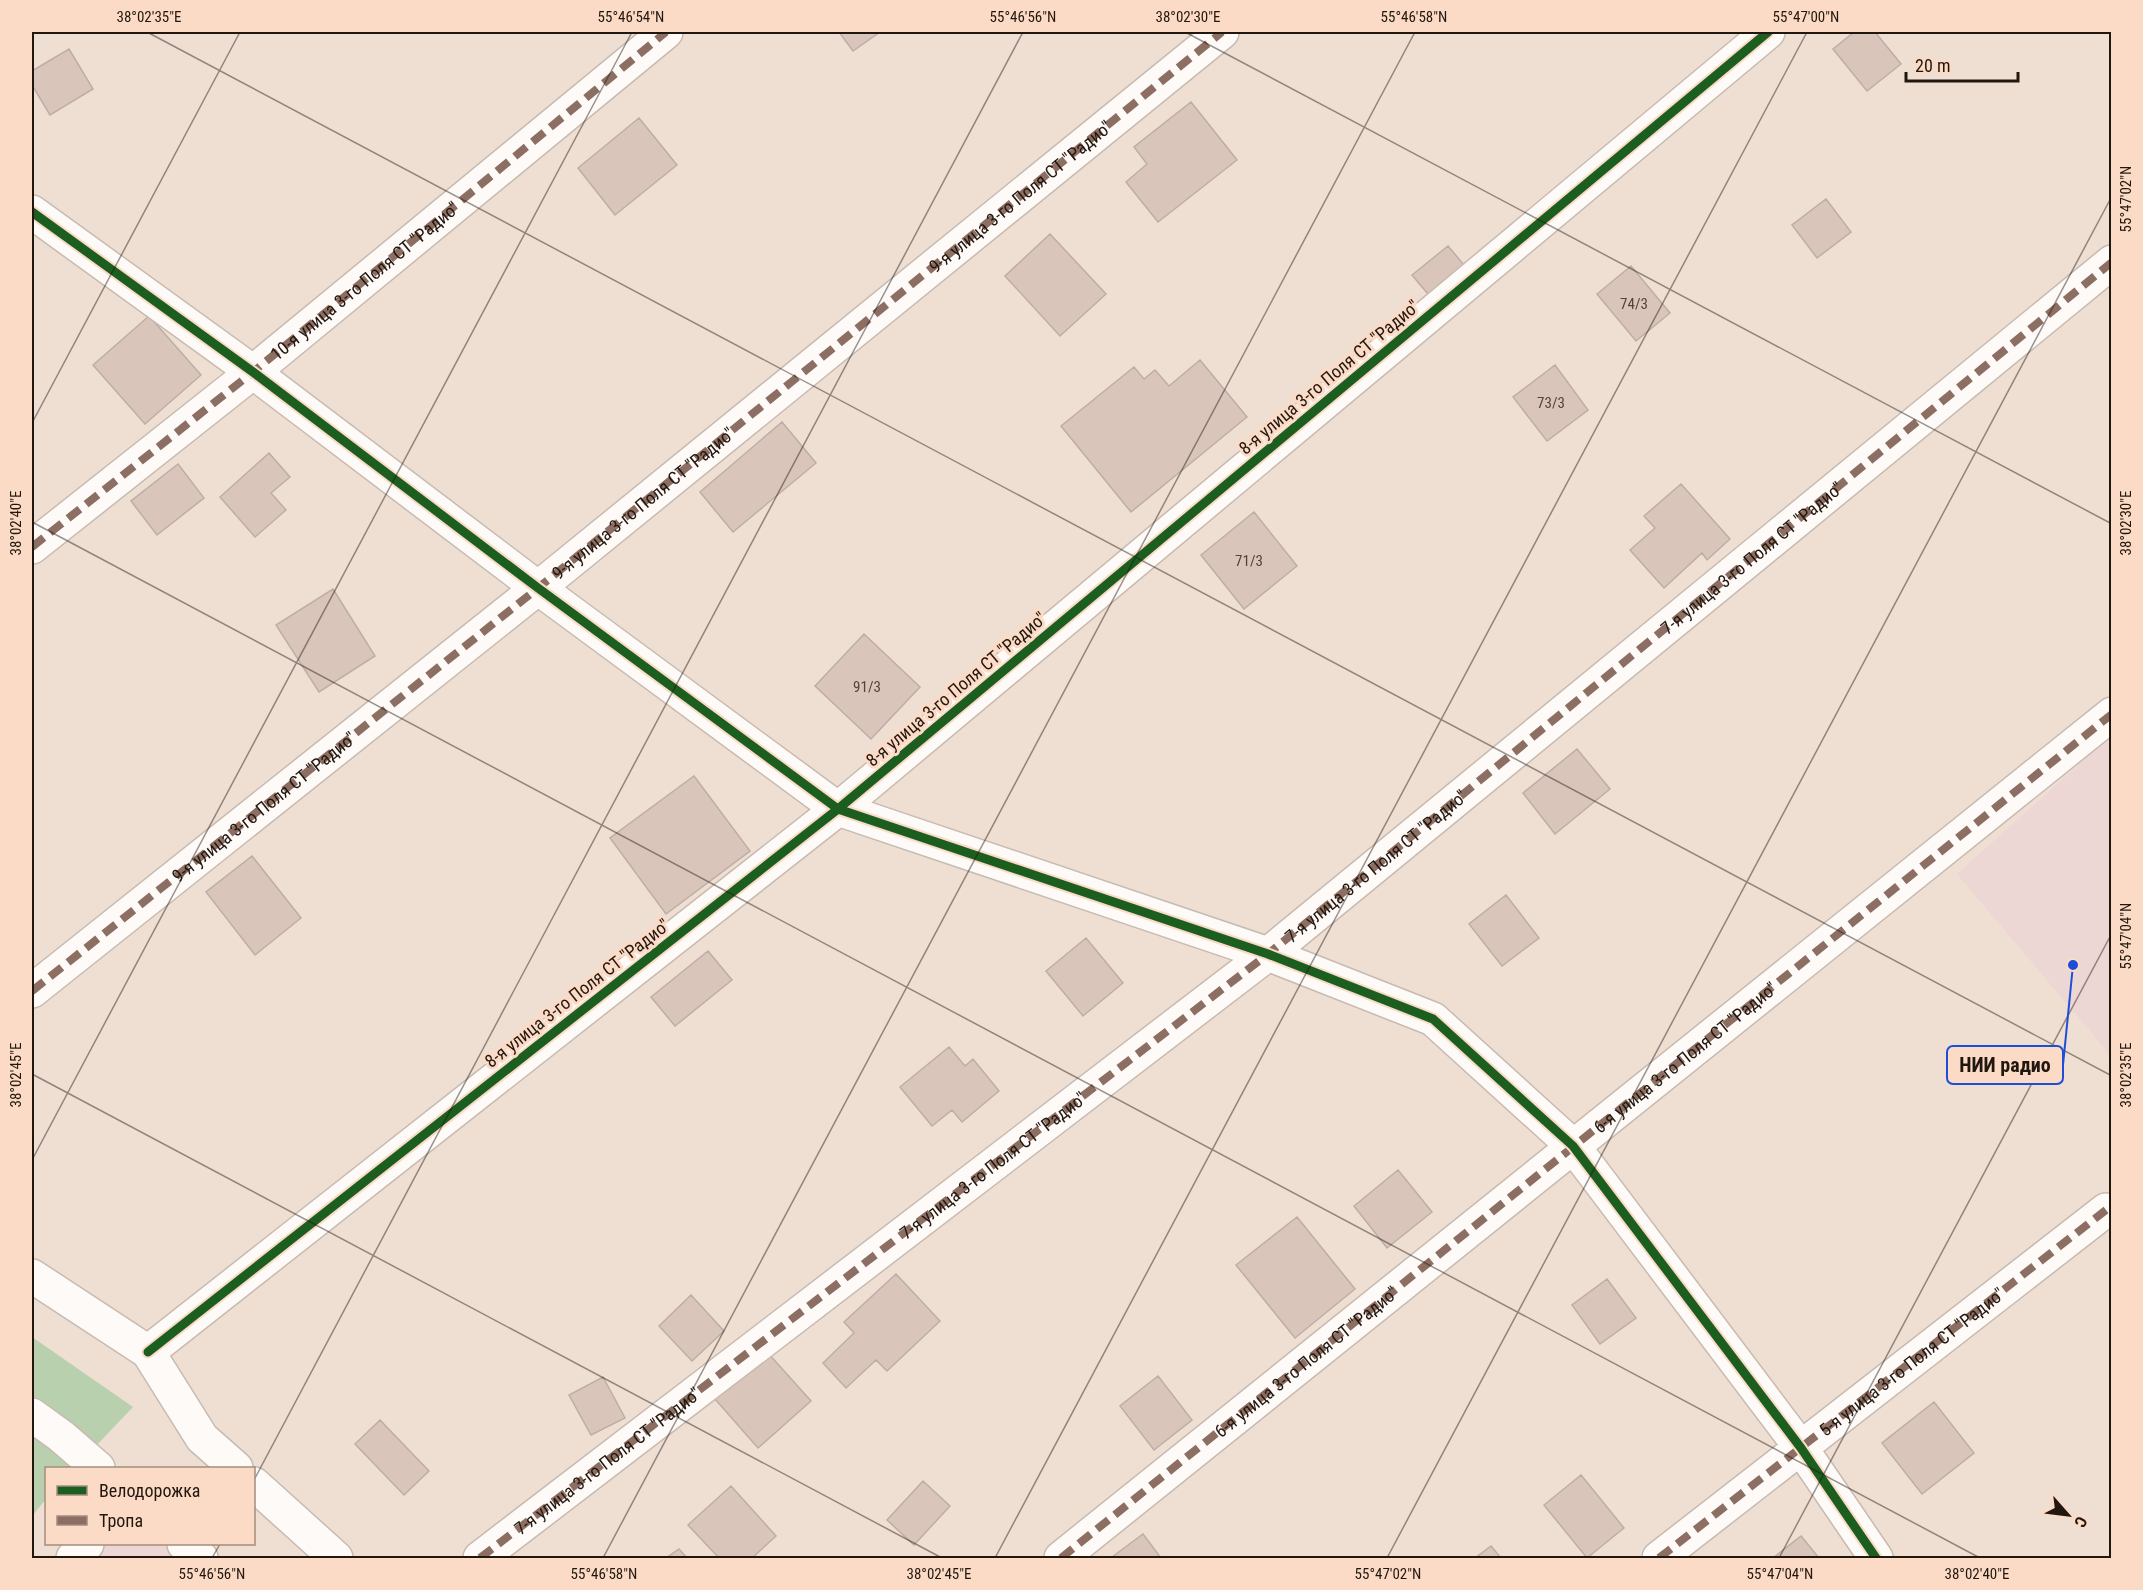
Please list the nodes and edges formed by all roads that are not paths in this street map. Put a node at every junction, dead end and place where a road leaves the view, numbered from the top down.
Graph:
1 (666, 32) edge
2 (1222, 32) edge
3 (1768, 32) edge
4 (32, 212) edge
5 (2112, 262) edge
6 (253, 372) junction
7 (32, 547) edge
8 (538, 588) junction
9 (2112, 714) edge
10 (838, 809) junction
11 (1268, 954) junction
12 (32, 991) edge
13 (1574, 1146) junction
14 (2106, 1210) dead end
15 (32, 1276) edge
16 (148, 1352) junction
17 (32, 1415) edge
18 (1801, 1448) junction
19 (97, 1467) edge
20 (235, 1467) edge
21 (255, 1485) edge
22 (86, 1545) edge
23 (185, 1545) edge
24 (73, 1558) edge
25 (201, 1558) edge
26 (336, 1558) edge
27 (480, 1558) edge
28 (1061, 1558) edge
29 (1659, 1558) edge
30 (1876, 1558) edge

1 - 6 street, 10-я улица 3-го Поля СТ "Радио"
2 - 8 street, 9-я улица 3-го Поля СТ "Радио"
3 - 10 street, 8-я улица 3-го Поля СТ "Радио"
4 - 6 street
5 - 11 street, 7-я улица 3-го Поля СТ "Радио"
6 - 7 street, 10-я улица 3-го Поля СТ "Радио"
6 - 8 street
8 - 10 street
8 - 12 street, 9-я улица 3-го Поля СТ "Радио"
9 - 13 street, 6-я улица 3-го Поля СТ "Радио"
10 - 11 street
10 - 16 street, 8-я улица 3-го Поля СТ "Радио"
11 - 13 street
11 - 27 street, 7-я улица 3-го Поля СТ "Радио"
13 - 18 street
13 - 28 street, 6-я улица 3-го Поля СТ "Радио"
14 - 18 street, 5-я улица 3-го Поля СТ "Радио"
15 - 16 street
16 - 20 street
17 - 19 street
18 - 29 street, 5-я улица 3-го Поля СТ "Радио"
18 - 30 street
21 - 26 street
22 - 24 street
23 - 25 street

